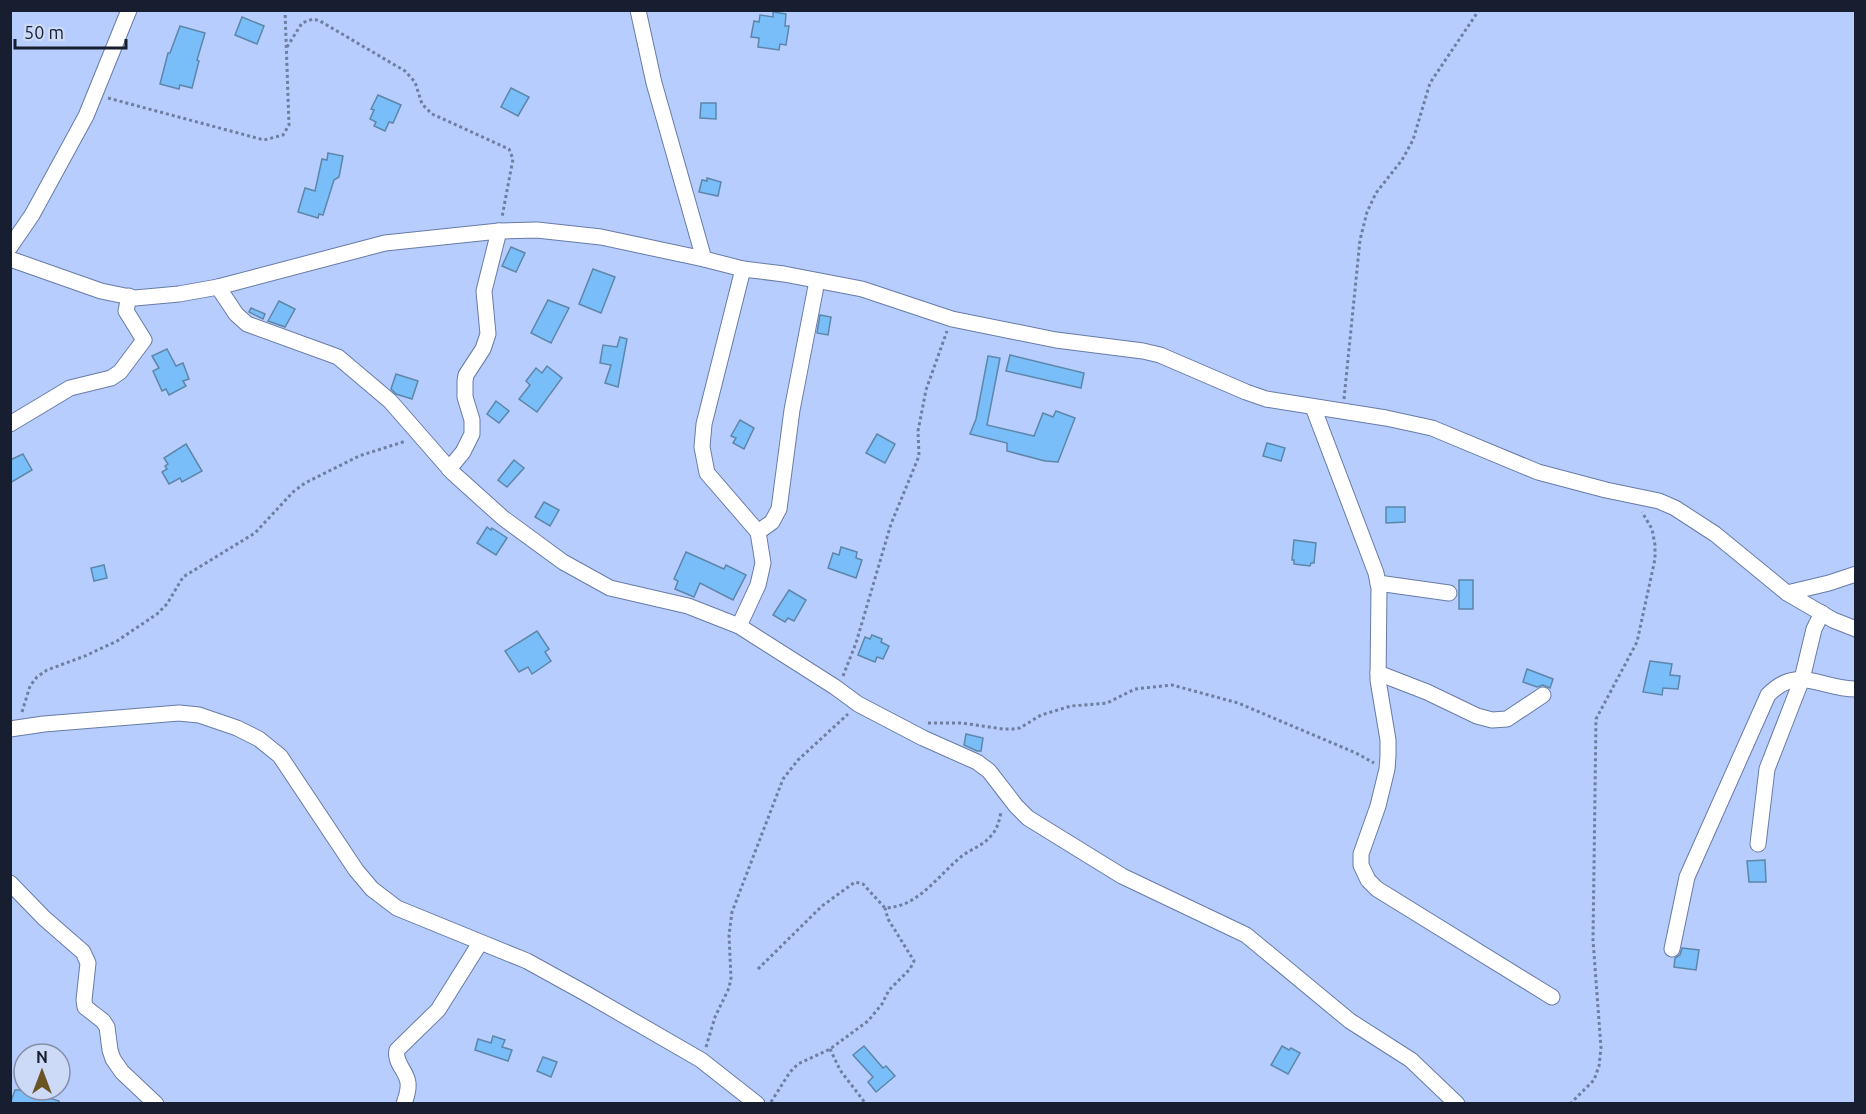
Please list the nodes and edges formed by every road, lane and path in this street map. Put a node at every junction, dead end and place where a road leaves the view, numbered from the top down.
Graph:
1 (129, 10) edge
2 (285, 10) edge
3 (638, 10) edge
4 (1479, 10) edge
5 (287, 47) junction
6 (96, 94) junction
7 (499, 231) junction
8 (10, 247) edge
9 (704, 259) junction
10 (10, 260) edge
11 (743, 269) junction
12 (817, 281) junction
13 (218, 287) junction
14 (129, 296) junction
15 (952, 319) junction
16 (1313, 407) junction
17 (1343, 410) junction
18 (10, 424) edge
19 (420, 437) junction
20 (449, 469) junction
21 (1632, 495) junction
22 (758, 532) junction
23 (1856, 574) edge
24 (1378, 583) junction
25 (1449, 593) dead end
26 (1787, 593) junction
27 (1822, 613) junction
28 (739, 626) junction
29 (1856, 629) edge
30 (1378, 672) junction
31 (1802, 679) junction
32 (835, 687) junction
33 (1856, 689) edge
34 (1543, 695) dead end
35 (858, 704) junction
36 (899, 725) junction
37 (14, 729) edge
38 (1387, 769) junction
39 (1001, 786) junction
40 (1758, 844) dead end
41 (10, 883) edge
42 (885, 908) junction
43 (480, 943) junction
44 (1672, 949) dead end
45 (758, 969) dead end
46 (1552, 997) dead end
47 (830, 1049) junction
48 (701, 1060) junction
49 (156, 1104) edge
50 (404, 1104) edge
51 (758, 1104) edge
52 (770, 1104) edge
53 (866, 1104) edge
54 (1457, 1104) edge
55 (1570, 1104) edge

1 - 6 street
2 - 5 path
3 - 9 street
4 - 17 path
5 - 6 path
5 - 7 path
6 - 8 street
7 - 9 street
7 - 13 street
7 - 20 street
9 - 11 street
10 - 14 street
11 - 12 street
11 - 22 street
12 - 15 street
12 - 22 street
13 - 14 street
13 - 19 street
14 - 18 street
15 - 16 street
15 - 32 path
16 - 17 street
16 - 24 street
17 - 21 street
19 - 20 street
19 - 37 path
20 - 28 street
21 - 26 street
21 - 55 path
22 - 28 street
23 - 26 street
24 - 25 street
24 - 30 street
26 - 27 street
27 - 29 street
27 - 31 street
28 - 32 street
30 - 34 street
30 - 38 street
31 - 33 street
31 - 40 street
31 - 44 street
32 - 35 street
35 - 36 street
35 - 48 path
36 - 38 path
36 - 39 street
37 - 43 street
38 - 46 street
39 - 42 path
39 - 54 street
41 - 49 street
42 - 45 path
42 - 47 path
43 - 48 street
43 - 50 street
47 - 52 path
47 - 53 path
48 - 51 street

